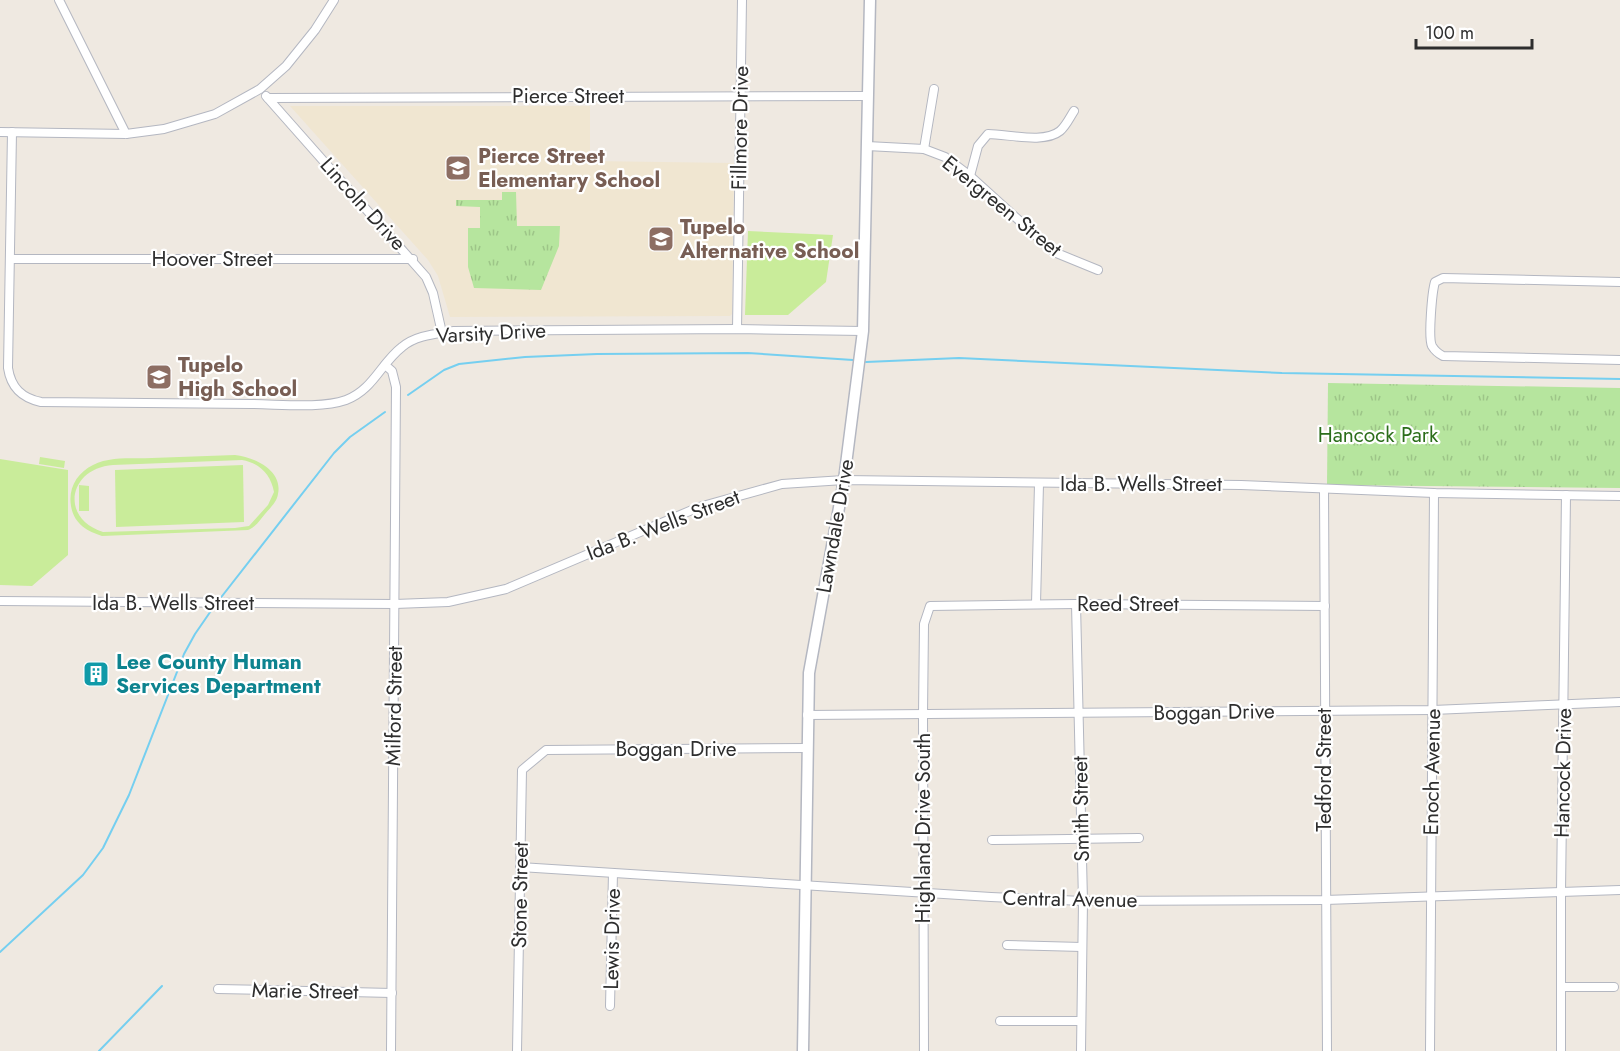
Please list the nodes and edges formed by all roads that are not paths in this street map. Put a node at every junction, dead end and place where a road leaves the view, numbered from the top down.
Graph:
1 (59, 0) edge
2 (334, 0) edge
3 (742, 0) edge
4 (870, 0) edge
5 (260, 89) junction
6 (934, 89) dead end
7 (740, 95) junction
8 (868, 96) junction
9 (268, 98) junction
10 (1074, 111) dead end
11 (0, 132) edge
12 (12, 132) junction
13 (126, 134) junction
14 (867, 146) junction
15 (924, 149) junction
16 (970, 176) junction
17 (11, 259) junction
18 (413, 260) junction
19 (1098, 270) dead end
20 (1620, 282) edge
21 (737, 329) junction
22 (863, 331) junction
23 (442, 333) junction
24 (4, 352) edge
25 (1620, 360) edge
26 (385, 365) junction
27 (844, 480) junction
28 (1039, 484) junction
29 (1324, 490) junction
30 (1434, 493) junction
31 (1566, 495) junction
32 (1620, 496) edge
33 (0, 601) edge
34 (1077, 603) junction
35 (395, 604) junction
36 (1036, 604) junction
37 (930, 606) joint
38 (1325, 606) junction
39 (1620, 702) edge
40 (1564, 703) junction
41 (1324, 710) junction
42 (1433, 710) junction
43 (1079, 714) junction
44 (807, 715) junction
45 (923, 715) junction
46 (807, 748) junction
47 (546, 750) joint
48 (1082, 838) junction
49 (1138, 838) dead end
50 (992, 840) dead end
51 (520, 867) junction
52 (614, 873) junction
53 (806, 884) junction
54 (1620, 891) edge
55 (923, 892) junction
56 (1561, 892) junction
57 (1430, 898) junction
58 (1325, 900) junction
59 (1083, 901) junction
60 (1007, 945) dead end
61 (1082, 947) junction
62 (1561, 987) junction
63 (1614, 987) dead end
64 (218, 989) dead end
65 (392, 993) junction
66 (610, 1006) dead end
67 (1000, 1021) dead end
68 (1081, 1021) junction
69 (391, 1051) edge
70 (517, 1051) edge
71 (803, 1051) edge
72 (924, 1051) edge
73 (1081, 1051) edge
74 (1327, 1051) edge
75 (1430, 1051) edge
76 (1561, 1051) edge

1 - 13 street
2 - 5 street
3 - 7 street, Fillmore Drive
4 - 8 street, Lawndale Drive
5 - 9 street, Lincoln Drive
5 - 13 street
6 - 15 street
7 - 8 street, Pierce Street
7 - 9 street, Pierce Street
7 - 21 street, Fillmore Drive
8 - 14 street, Lawndale Drive
9 - 18 street, Lincoln Drive
10 - 16 street
11 - 12 street
12 - 13 street
12 - 17 street
14 - 15 street, Evergreen Street
14 - 22 street, Lawndale Drive
15 - 16 street, Evergreen Street
16 - 19 street, Evergreen Street
17 - 18 street, Hoover Street
17 - 24 street
18 - 23 street, Lincoln Drive
20 - 25 street
21 - 22 street, Varsity Drive
21 - 23 street, Varsity Drive
22 - 27 street, Lawndale Drive
23 - 26 street, Varsity Drive
24 - 26 street, Varsity Drive
26 - 35 street, Milford Street
27 - 28 street, Ida B. Wells Street
27 - 35 street, Ida B. Wells Street
27 - 44 street, Lawndale Drive
28 - 29 street, Ida B. Wells Street
28 - 36 street
29 - 30 street, Ida B. Wells Street
29 - 38 street, Tedford Street
30 - 31 street, Ida B. Wells Street
30 - 42 street, Enoch Avenue
31 - 32 street, Ida B. Wells Street
31 - 40 street, Hancock Drive
33 - 35 street, Ida B. Wells Street
34 - 36 street, Reed Street
34 - 38 street, Reed Street
34 - 43 street, Smith Street
35 - 65 street, Milford Street
36 - 37 street, Reed Street
37 - 45 street, Highland Drive South
38 - 41 street, Tedford Street
39 - 40 street, Boggan Drive
40 - 42 street, Boggan Drive
40 - 56 street, Hancock Drive
41 - 42 street, Boggan Drive
41 - 43 street, Boggan Drive
41 - 58 street, Tedford Street
42 - 57 street, Enoch Avenue
43 - 45 street, Boggan Drive
43 - 48 street, Smith Street
44 - 45 street, Boggan Drive
44 - 46 street, Lawndale Drive
45 - 55 street, Highland Drive South
46 - 47 street, Boggan Drive
46 - 53 street, Lawndale Drive
47 - 51 street, Stone Street
48 - 49 street
48 - 50 street
48 - 59 street, Smith Street
51 - 52 street, Central Avenue
51 - 70 street, Stone Street
52 - 53 street, Central Avenue
52 - 66 street, Lewis Drive
53 - 55 street, Central Avenue
53 - 71 street, Lawndale Drive
54 - 56 street, Central Avenue
55 - 59 street, Central Avenue
55 - 72 street, Highland Drive South
56 - 57 street, Central Avenue
56 - 62 street, Hancock Drive
57 - 58 street, Central Avenue
57 - 75 street, Enoch Avenue
58 - 59 street, Central Avenue
58 - 74 street, Tedford Street
59 - 61 street, Smith Street
60 - 61 street
61 - 68 street, Smith Street
62 - 63 street
62 - 76 street, Hancock Drive
64 - 65 street, Marie Street
65 - 69 street, Milford Street
67 - 68 street
68 - 73 street, Smith Street

